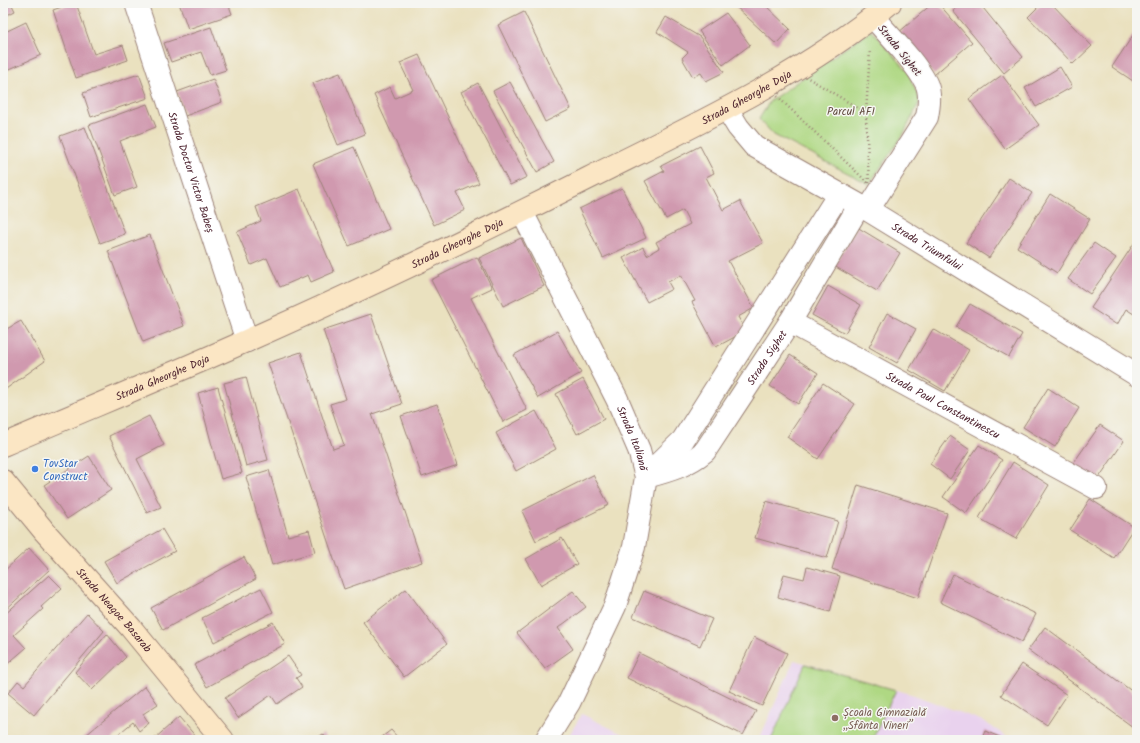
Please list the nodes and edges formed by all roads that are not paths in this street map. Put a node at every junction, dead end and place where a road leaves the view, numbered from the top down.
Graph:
1 (136, 3) edge
2 (890, 3) edge
3 (873, 17) junction
4 (727, 109) junction
5 (839, 194) junction
6 (864, 208) junction
7 (522, 212) junction
8 (790, 322) junction
9 (247, 341) junction
10 (1137, 375) edge
11 (3, 445) edge
12 (646, 477) junction
13 (3, 481) edge
14 (1096, 488) dead end
15 (223, 740) edge
16 (546, 740) edge

1 - 9 street, Strada Doctor Victor Babeș
2 - 3 main road, Strada Gheorghe Doja
3 - 4 main road, Strada Gheorghe Doja
3 - 6 street, Strada Sighet
4 - 5 street, Strada Triumfului
4 - 7 main road, Strada Gheorghe Doja
5 - 6 street, Strada Triumfului
5 - 12 street
6 - 8 street, Strada Sighet
6 - 10 street, Strada Triumfului
7 - 9 main road, Strada Gheorghe Doja
7 - 12 street, Strada Italiană
8 - 12 street, Strada Sighet
8 - 14 street, Strada Paul Constantinescu
9 - 11 main road, Strada Gheorghe Doja
12 - 16 street, Strada Italiană
13 - 15 main road, Strada Neagoe Basarab

